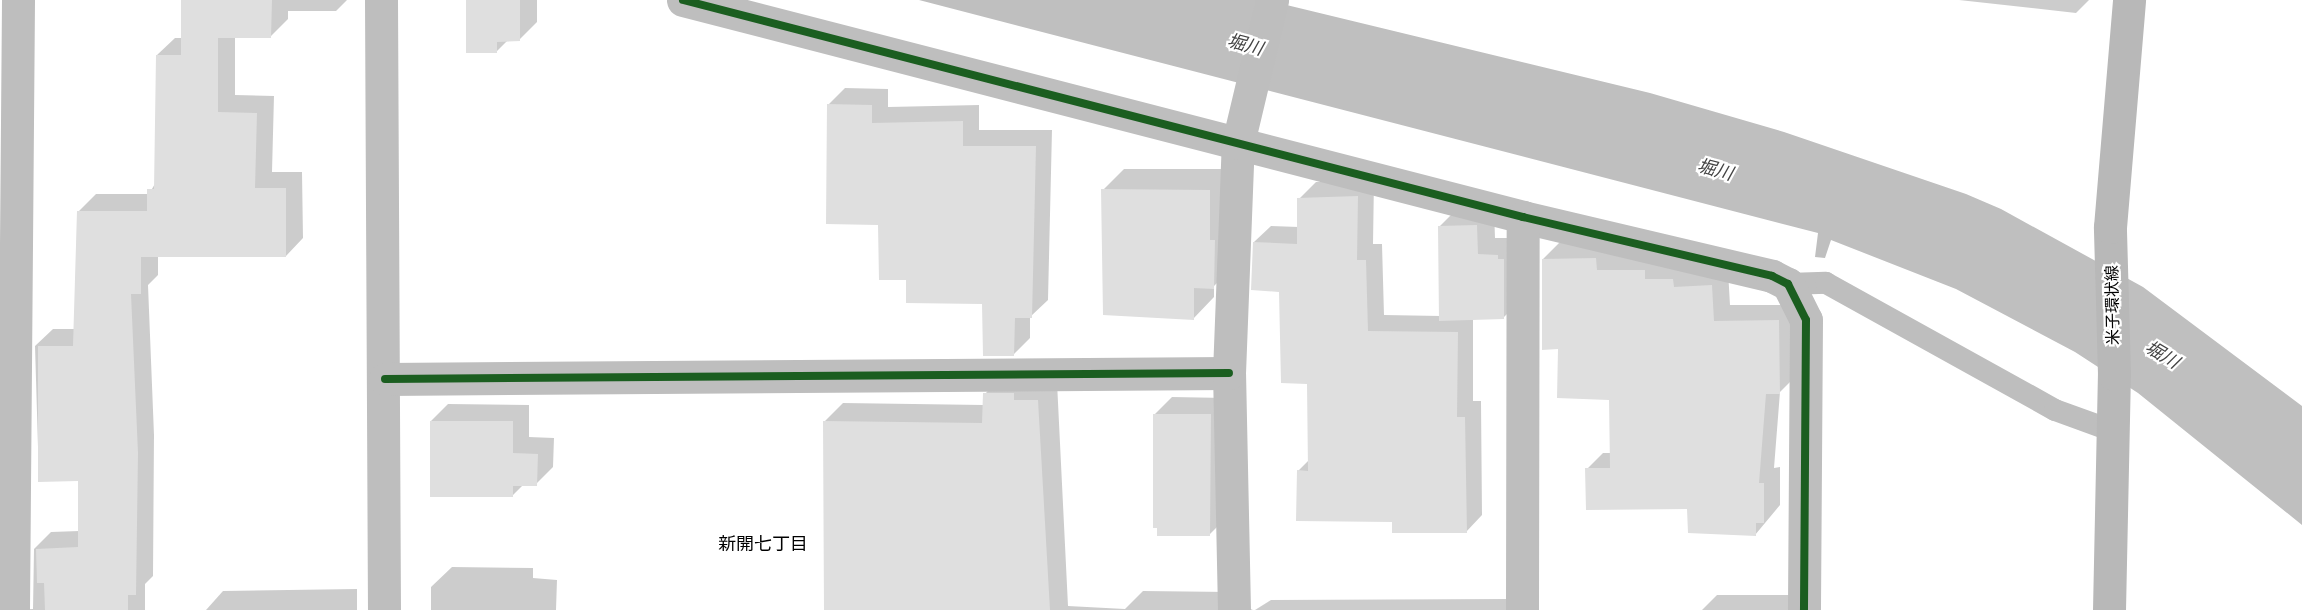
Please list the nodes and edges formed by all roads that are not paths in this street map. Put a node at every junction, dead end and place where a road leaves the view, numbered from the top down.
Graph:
1 (18, 0) edge
2 (381, 0) edge
3 (683, 0) edge
4 (1272, 0) edge
5 (2129, 0) edge
6 (1238, 143) junction
7 (1522, 217) junction
8 (1788, 285) junction
9 (1230, 373) junction
10 (385, 379) junction
11 (2113, 431) junction
12 (13, 610) edge
13 (384, 610) edge
14 (1234, 610) edge
15 (1522, 610) edge
16 (1804, 610) edge
17 (2109, 610) edge

1 - 12 street
2 - 10 street
3 - 6 street
4 - 6 street
5 - 11 main road, 米子環状線
6 - 7 street
6 - 9 street
7 - 8 street
7 - 15 street
8 - 11 lane
8 - 16 street
9 - 10 street
9 - 14 street
10 - 13 street
11 - 17 main road, 米子環状線

